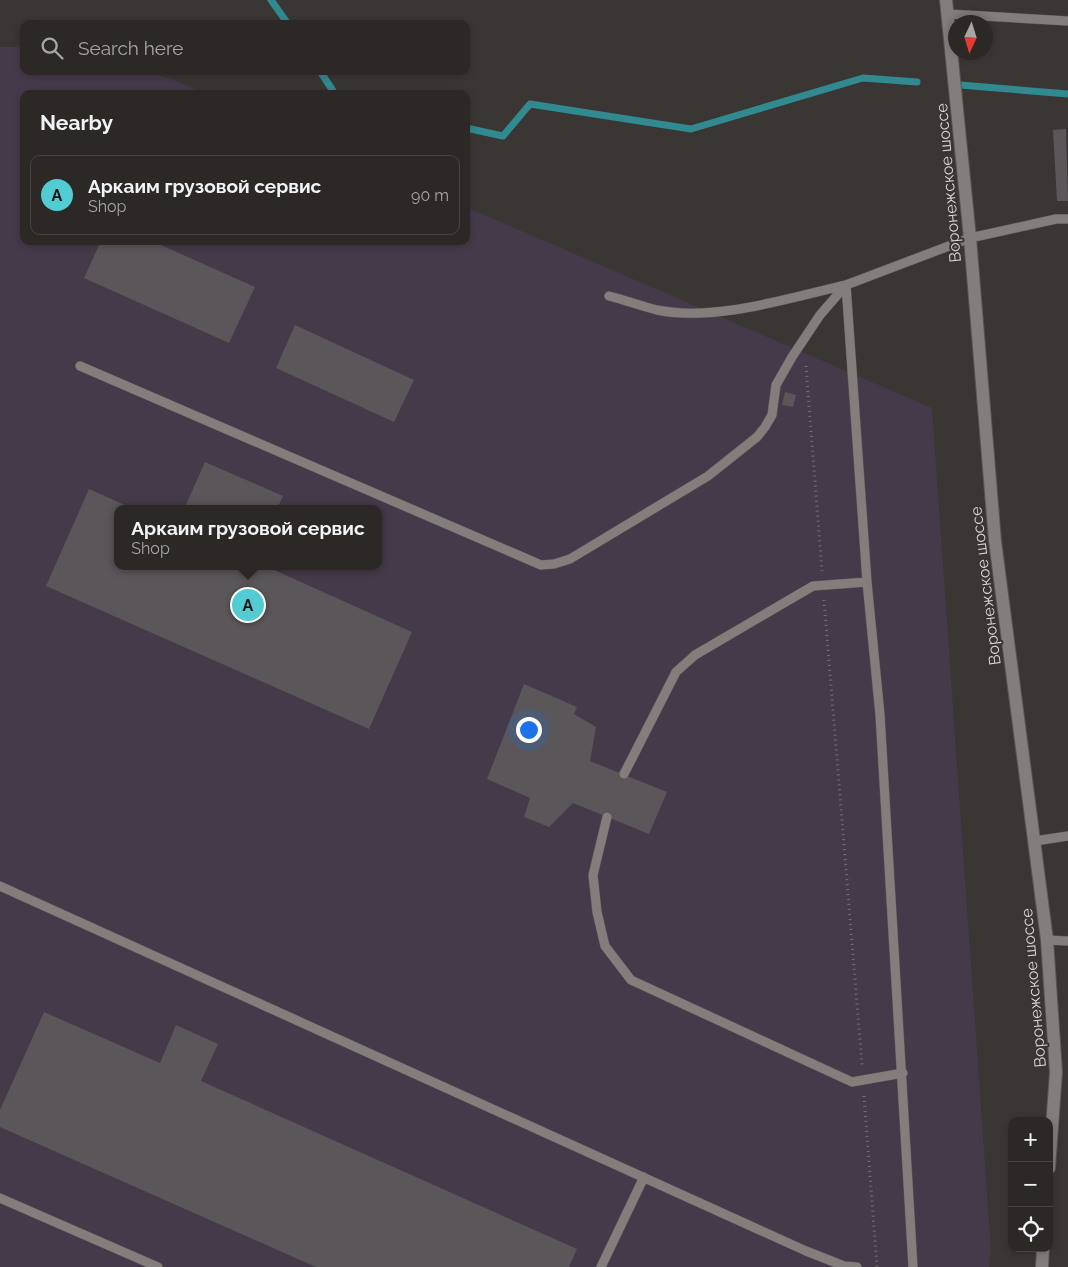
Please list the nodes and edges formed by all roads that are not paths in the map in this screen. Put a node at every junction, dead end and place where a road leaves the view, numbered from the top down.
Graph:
1 (946, 0) edge
2 (948, 14) junction
3 (1068, 21) edge
4 (1068, 219) edge
5 (970, 238) junction
6 (846, 285) junction
7 (609, 296) dead end
8 (80, 366) dead end
9 (867, 582) junction
10 (624, 774) dead end
11 (607, 817) dead end
12 (1068, 836) edge
13 (1035, 841) junction
14 (0, 886) edge
15 (1047, 940) junction
16 (1068, 941) edge
17 (902, 1073) junction
18 (1049, 1162) edge
19 (644, 1177) junction
20 (0, 1198) edge
21 (1043, 1252) edge
22 (158, 1267) edge
23 (601, 1267) edge
24 (856, 1267) edge
25 (913, 1267) edge
26 (1042, 1267) edge

1 - 2 main road, Воронежское шоссе
2 - 3 lane
2 - 5 main road, Воронежское шоссе
4 - 5 lane
5 - 6 lane
5 - 13 main road, Воронежское шоссе
6 - 7 lane
6 - 8 lane
6 - 9 lane
9 - 10 lane
9 - 17 lane
11 - 17 lane
12 - 13 lane
13 - 15 main road, Воронежское шоссе
14 - 19 lane
15 - 16 lane
15 - 18 main road, Воронежское шоссе
17 - 25 lane
19 - 23 lane
19 - 24 lane
20 - 22 lane
21 - 26 main road

